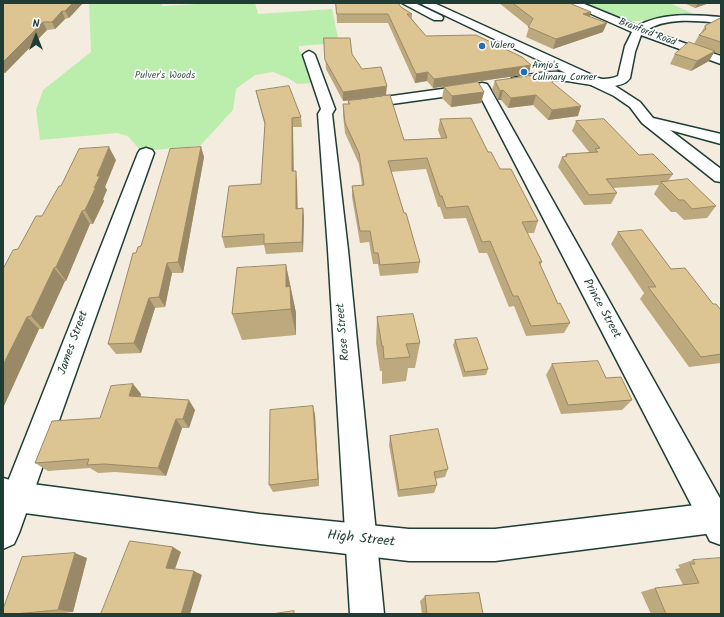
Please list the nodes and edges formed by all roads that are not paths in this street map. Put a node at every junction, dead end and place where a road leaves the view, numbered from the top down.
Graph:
1 (410, 3) edge
2 (426, 3) edge
3 (574, 3) edge
4 (721, 20) edge
5 (483, 29) junction
6 (639, 31) junction
7 (470, 33) junction
8 (512, 43) junction
9 (499, 47) junction
10 (309, 55) dead end
11 (721, 60) edge
12 (565, 76) junction
13 (596, 81) junction
14 (495, 85) junction
15 (339, 107) junction
16 (647, 120) junction
17 (721, 138) edge
18 (146, 153) dead end
19 (721, 177) edge
20 (10, 495) edge
21 (719, 522) edge
22 (3, 533) edge
23 (361, 541) junction
24 (367, 614) edge

1 - 7 street
2 - 5 street
3 - 6 street, Branford Road
4 - 6 street
5 - 7 street
5 - 8 street
6 - 11 street, Branford Road
6 - 13 street
7 - 9 street
8 - 9 street
8 - 13 street
9 - 12 street
10 - 15 street, Rose Street
12 - 13 street
12 - 14 street
12 - 16 street
13 - 16 street
14 - 15 street
14 - 21 street, Prince Street
15 - 23 street, Rose Street
16 - 17 street
16 - 19 street
18 - 20 street, James Street
20 - 22 street, James Street
20 - 23 street, High Street
21 - 23 street, High Street
23 - 24 street, Rose Street

